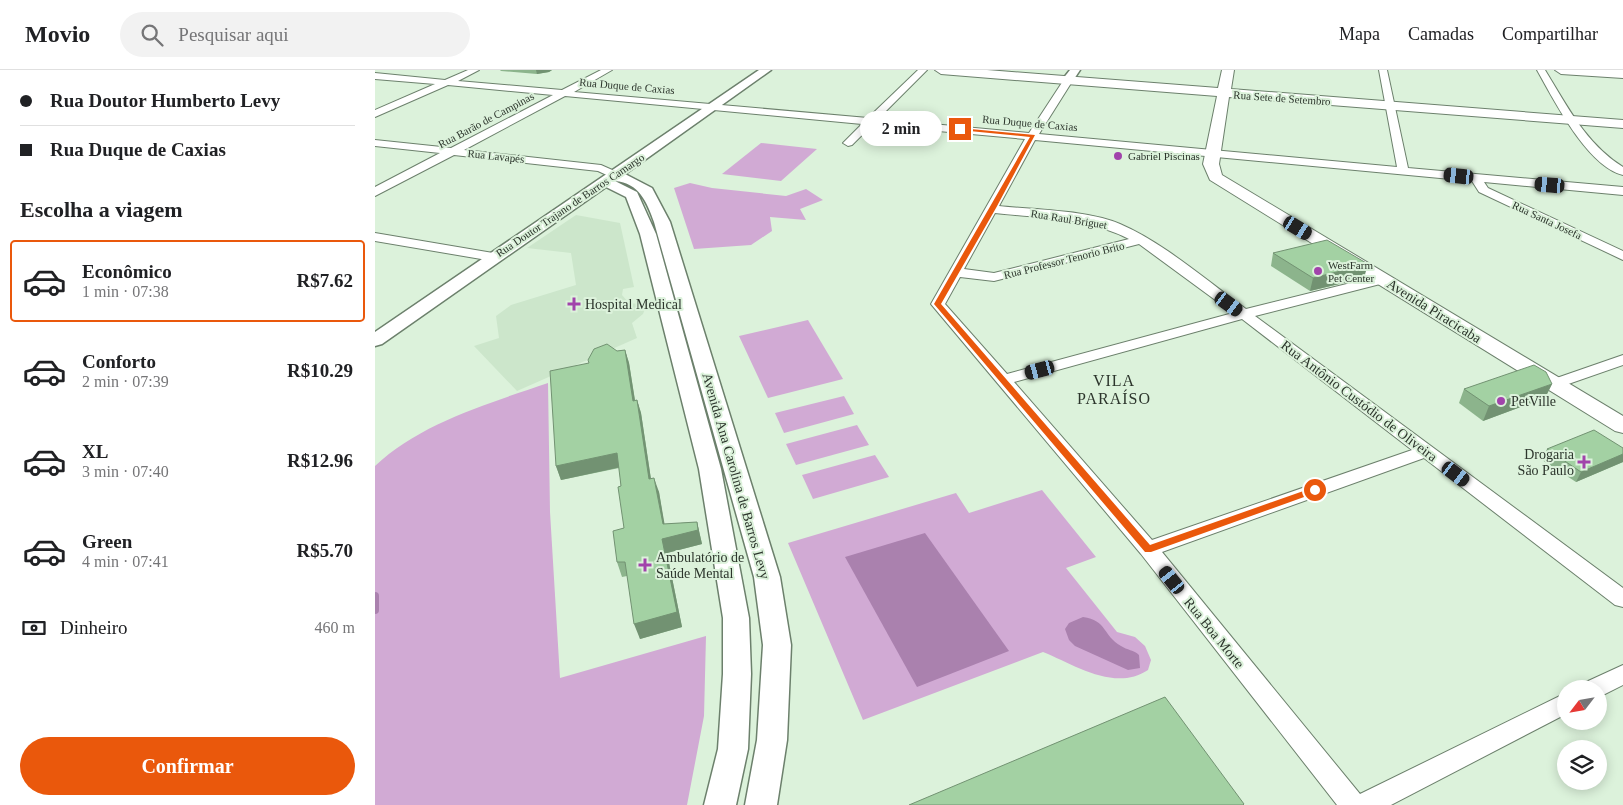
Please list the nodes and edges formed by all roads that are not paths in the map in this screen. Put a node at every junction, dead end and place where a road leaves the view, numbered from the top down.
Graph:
1 (475, 70) edge
2 (608, 70) edge
3 (766, 70) edge
4 (923, 70) edge
5 (941, 70) edge
6 (1228, 70) edge
7 (1383, 70) edge
8 (1541, 70) edge
9 (1561, 70) edge
10 (1623, 74) edge
11 (1071, 75) edge
12 (375, 76) edge
13 (447, 82) junction
14 (564, 93) junction
15 (1223, 93) junction
16 (712, 106) junction
17 (1390, 106) junction
18 (375, 114) edge
19 (870, 121) junction
20 (1572, 121) junction
21 (1623, 124) edge
22 (1033, 135) junction
23 (375, 143) edge
24 (848, 143) dead end
25 (454, 151) junction
26 (1212, 153) junction
27 (1403, 170) junction
28 (1623, 172) edge
29 (1477, 178) junction
30 (611, 179) junction
31 (1623, 191) edge
32 (375, 192) edge
33 (993, 208) junction
34 (375, 237) edge
35 (1141, 240) junction
36 (1623, 256) edge
37 (493, 257) junction
38 (957, 272) junction
39 (1383, 279) junction
40 (1244, 314) junction
41 (375, 340) edge
42 (1623, 360) edge
43 (1003, 380) junction
44 (1554, 384) junction
45 (1623, 426) edge
46 (1426, 451) junction
47 (1148, 549) junction
48 (1623, 599) edge
49 (1623, 674) edge
50 (1607, 683) edge
51 (1557, 708) edge
52 (720, 805) edge
53 (761, 805) edge
54 (1353, 805) edge
55 (1365, 805) edge

1 - 13 street
2 - 14 street, Rua Barão de Campinas
3 - 16 street, Rua Doutor Trajano de Barros Camargo
4 - 19 street
5 - 11 main road, Rua Sete de Setembro
6 - 15 main road
7 - 17 street
8 - 20 street
9 - 10 main road
11 - 15 main road, Rua Sete de Setembro
11 - 22 street, Rua Boa Morte
12 - 13 street, Rua Duque de Caxias
13 - 14 street, Rua Duque de Caxias
13 - 18 street
14 - 16 street, Rua Duque de Caxias
14 - 25 street, Rua Barão de Campinas
15 - 17 main road, Rua Sete de Setembro
15 - 26 main road
16 - 19 street, Rua Duque de Caxias
16 - 30 street, Rua Doutor Trajano de Barros Camargo
17 - 20 main road, Rua Sete de Setembro
17 - 27 street
19 - 22 street, Rua Duque de Caxias
19 - 24 street
20 - 21 main road, Rua Sete de Setembro
20 - 28 street
22 - 26 street, Rua Duque de Caxias
22 - 33 street, Rua Boa Morte
23 - 25 street, Rua Lavapés
25 - 30 street, Rua Lavapés
25 - 32 street, Rua Barão de Campinas
26 - 27 street, Rua Duque de Caxias
26 - 39 main road, Avenida Piracicaba
27 - 29 street, Rua Duque de Caxias
29 - 31 street, Rua Duque de Caxias
29 - 36 street, Rua Santa Josefa
30 - 37 street, Rua Doutor Trajano de Barros Camargo
30 - 52 street, Avenida Ana Carolina de Barros Levy
30 - 53 street, Avenida Ana Carolina de Barros Levy
33 - 35 street, Rua Raul Briguet
33 - 38 street, Rua Boa Morte
34 - 37 street
35 - 38 street, Rua Professor Tenorio Brito
35 - 40 street, Rua Antônio Custódio de Oliveira
37 - 41 street, Rua Doutor Trajano de Barros Camargo
38 - 43 street, Rua Boa Morte
39 - 40 street
39 - 44 main road, Avenida Piracicaba
40 - 43 street
40 - 46 street, Rua Antônio Custódio de Oliveira
42 - 44 street
43 - 47 street, Rua Boa Morte
44 - 45 main road, Avenida Piracicaba
46 - 47 street
46 - 48 street, Rua Antônio Custódio de Oliveira
47 - 54 street, Rua Boa Morte
49 - 50 street
51 - 55 street

